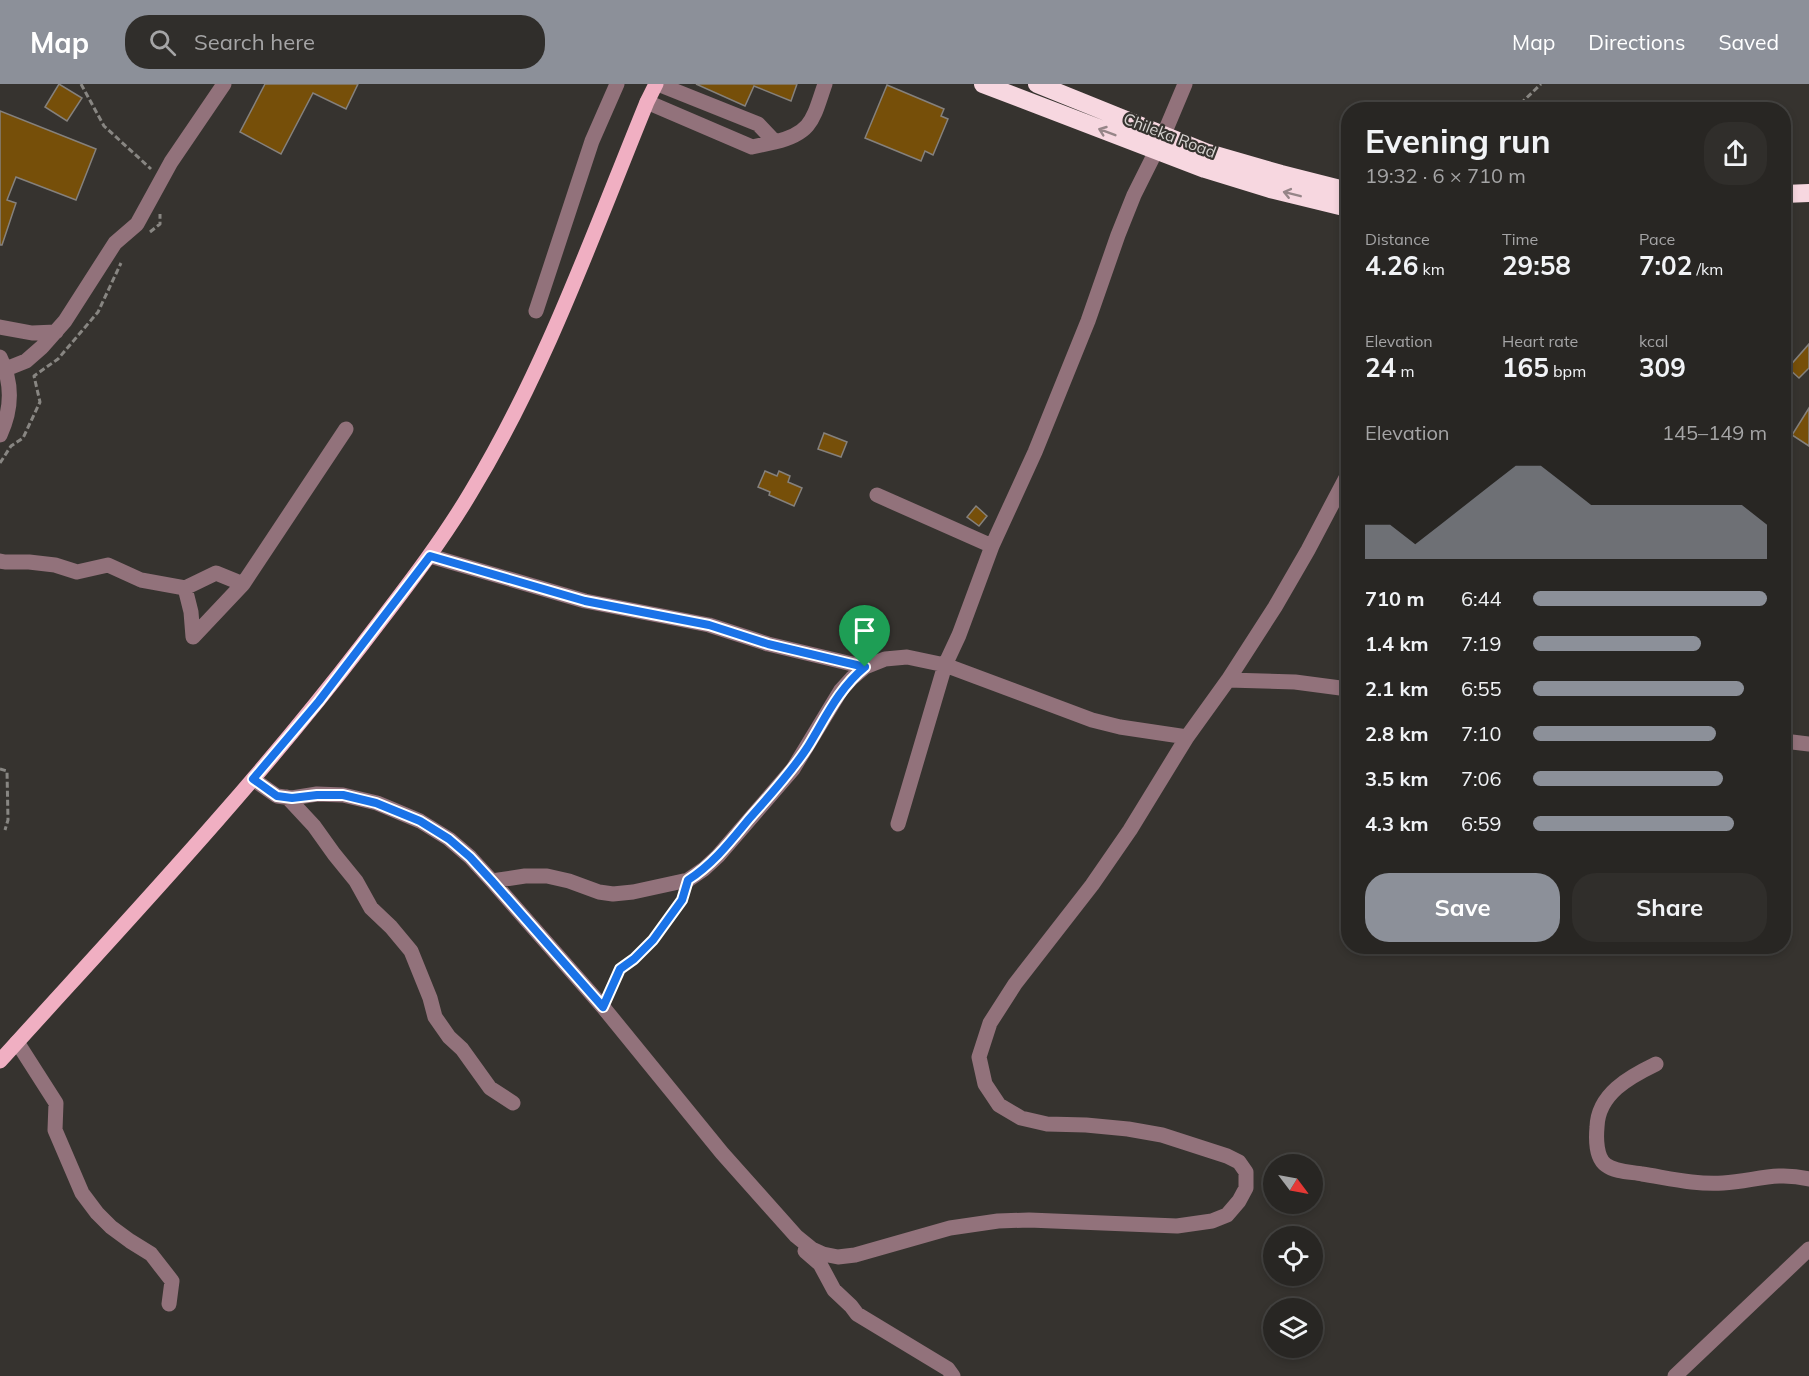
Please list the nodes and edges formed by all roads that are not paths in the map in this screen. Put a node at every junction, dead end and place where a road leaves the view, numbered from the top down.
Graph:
1 (224, 84) edge
2 (617, 84) edge
3 (657, 84) edge
4 (825, 84) edge
5 (983, 84) edge
6 (1037, 84) edge
7 (1185, 84) edge
8 (647, 102) junction
9 (1164, 134) junction
10 (775, 142) junction
11 (1156, 151) junction
12 (1791, 182) edge
13 (1809, 182) edge
14 (1341, 188) edge
15 (1809, 193) edge
16 (1791, 194) edge
17 (1341, 206) edge
18 (536, 311) dead end
19 (0, 327) edge
20 (56, 332) junction
21 (3, 363) edge
22 (346, 429) dead end
23 (0, 435) edge
24 (1341, 487) edge
25 (877, 495) dead end
26 (992, 546) junction
27 (430, 556) junction
28 (0, 561) edge
29 (243, 584) junction
30 (185, 588) junction
31 (945, 665) junction
32 (865, 667) junction
33 (1228, 680) junction
34 (1341, 688) edge
35 (1187, 737) junction
36 (1791, 742) edge
37 (1809, 744) edge
38 (253, 779) junction
39 (286, 797) junction
40 (898, 825) dead end
41 (492, 881) junction
42 (17, 1042) junction
43 (0, 1061) edge
44 (1656, 1064) dead end
45 (513, 1103) dead end
46 (1809, 1179) edge
47 (796, 1236) junction
48 (1809, 1249) edge
49 (169, 1304) dead end
50 (953, 1376) edge
51 (1676, 1376) edge

1 - 20 street
2 - 18 street
3 - 8 main road
3 - 10 street
4 - 10 street
11 -> 5 highway, Chileka Road
6 - 9 highway, Chileka Road
7 - 9 street
8 - 10 street
8 - 27 main road
9 - 14 highway, Chileka Road
17 -> 11 highway, Chileka Road
11 - 26 street
12 - 13 highway
15 - 16 highway
19 - 20 street
20 - 21 street
21 - 23 street
22 - 29 street
24 - 33 street
25 - 26 street
26 - 31 street
27 - 32 street
27 - 38 main road
28 - 30 street
29 - 30 street
29 - 30 street
31 - 32 street
31 - 35 street
31 - 40 street
32 - 41 street
33 - 34 street
33 - 35 street
35 - 47 street
36 - 37 street
38 - 39 street
38 - 42 main road
39 - 41 street
39 - 45 street
41 - 47 street
42 - 43 main road
42 - 49 street
44 - 46 street
47 - 50 street
48 - 51 street

